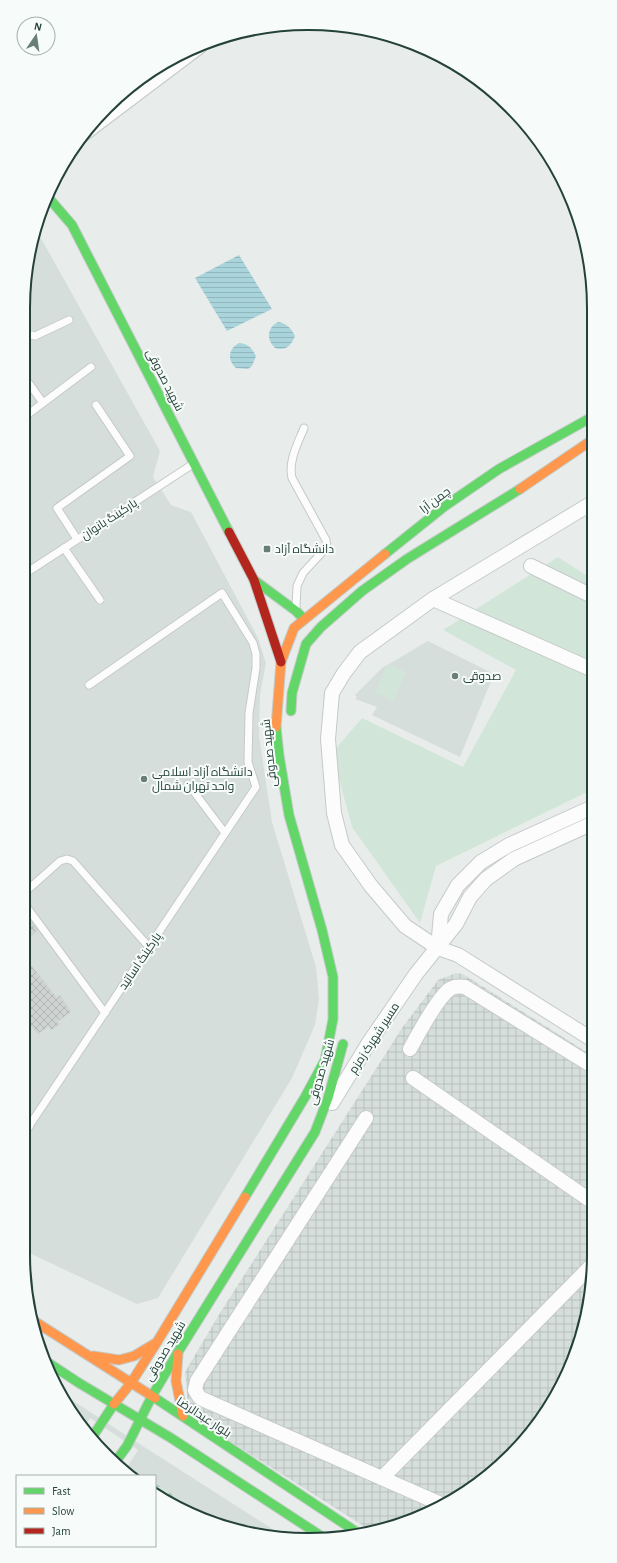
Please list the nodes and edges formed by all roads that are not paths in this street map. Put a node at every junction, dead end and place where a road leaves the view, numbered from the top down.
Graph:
1 (178, 62) edge
2 (110, 114) edge
3 (51, 201) edge
4 (69, 320) dead end
5 (30, 335) edge
6 (91, 367) dead end
7 (30, 384) edge
8 (43, 403) junction
9 (96, 405) dead end
10 (30, 413) edge
11 (587, 420) edge
12 (304, 428) dead end
13 (587, 443) edge
14 (529, 452) junction
15 (195, 463) junction
16 (543, 474) junction
17 (481, 482) junction
18 (492, 484) dead end
19 (497, 494) dead end
20 (494, 506) junction
21 (587, 506) edge
22 (77, 539) junction
23 (64, 548) junction
24 (531, 566) dead end
25 (30, 570) edge
26 (254, 580) junction
27 (587, 594) edge
28 (433, 599) junction
29 (100, 600) dead end
30 (296, 611) junction
31 (304, 619) junction
32 (281, 662) junction
33 (587, 668) edge
34 (88, 685) dead end
35 (290, 720) dead end
36 (188, 784) dead end
37 (587, 809) edge
38 (587, 826) edge
39 (225, 834) junction
40 (30, 888) edge
41 (30, 911) edge
42 (149, 947) junction
43 (438, 948) junction
44 (105, 1013) junction
45 (345, 1032) dead end
46 (587, 1036) edge
47 (410, 1049) dead end
48 (342, 1052) junction
49 (358, 1063) junction
50 (587, 1064) edge
51 (414, 1078) dead end
52 (366, 1118) dead end
53 (30, 1126) edge
54 (315, 1132) junction
55 (587, 1198) edge
56 (586, 1271) edge
57 (38, 1323) edge
58 (157, 1342) junction
59 (178, 1352) junction
60 (88, 1355) junction
61 (53, 1366) edge
62 (130, 1382) junction
63 (152, 1396) junction
64 (114, 1404) junction
65 (182, 1416) junction
66 (140, 1420) junction
67 (95, 1433) edge
68 (118, 1457) edge
69 (382, 1478) junction
70 (436, 1502) edge
71 (352, 1530) edge
72 (316, 1533) edge

1 - 2 street
3 - 15 main road, شهید صدوقی
4 - 5 lane
6 - 8 lane
7 - 8 lane
8 - 10 lane
9 - 22 lane
11 - 14 main road, چمن آرا
12 - 30 lane
13 - 16 main road
14 - 16 main road
14 - 17 main road, چمن آرا
15 - 22 lane, پارکینگ بانوان
15 - 26 main road, شهید صدوقی
16 - 20 main road
17 - 18 main road
17 - 31 main road, چمن آرا
19 - 20 main road
20 - 35 main road, شهید صدوقی
21 - 28 street
22 - 23 lane, پارکینگ بانوان
23 - 25 lane, پارکینگ بانوان
23 - 29 lane
24 - 27 street
26 - 30 main road
26 - 32 main road, شهید صدوقی
28 - 33 street
28 - 43 street
30 - 31 main road
31 - 32 main road, شهید صدوقی
32 - 58 main road, شهید صدوقی
34 - 39 lane, پارکینگ اساتید
36 - 39 lane
37 - 43 street
38 - 43 street, مسیر شهرک زمزم
39 - 42 lane, پارکینگ اساتید
40 - 42 lane
41 - 44 lane
42 - 44 lane, پارکینگ اساتید
43 - 46 street
43 - 49 street, مسیر شهرک زمزم
44 - 53 lane, پارکینگ اساتید
45 - 48 main road, شهید صدوقی
47 - 50 street
48 - 49 street
48 - 54 main road, شهید صدوقی
49 - 54 street, مسیر شهرک زمزم
51 - 55 street
52 - 69 street
54 - 59 main road, شهید صدوقی
56 - 69 street
57 - 60 main road, بلوار عبدالرضا
58 - 60 main road
58 - 62 main road, شهید صدوقی
59 - 63 main road, شهید صدوقی
59 - 65 main road
60 - 62 main road, بلوار عبدالرضا
61 - 64 main road
62 - 63 main road, بلوار عبدالرضا
62 - 64 main road, شهید صدوقی
63 - 65 main road, بلوار عبدالرضا
63 - 66 main road, شهید صدوقی
64 - 66 main road
64 - 67 main road, شهید صدوقی
65 - 71 main road, بلوار عبدالرضا
66 - 68 main road, شهید صدوقی
66 - 72 main road
69 - 70 street

